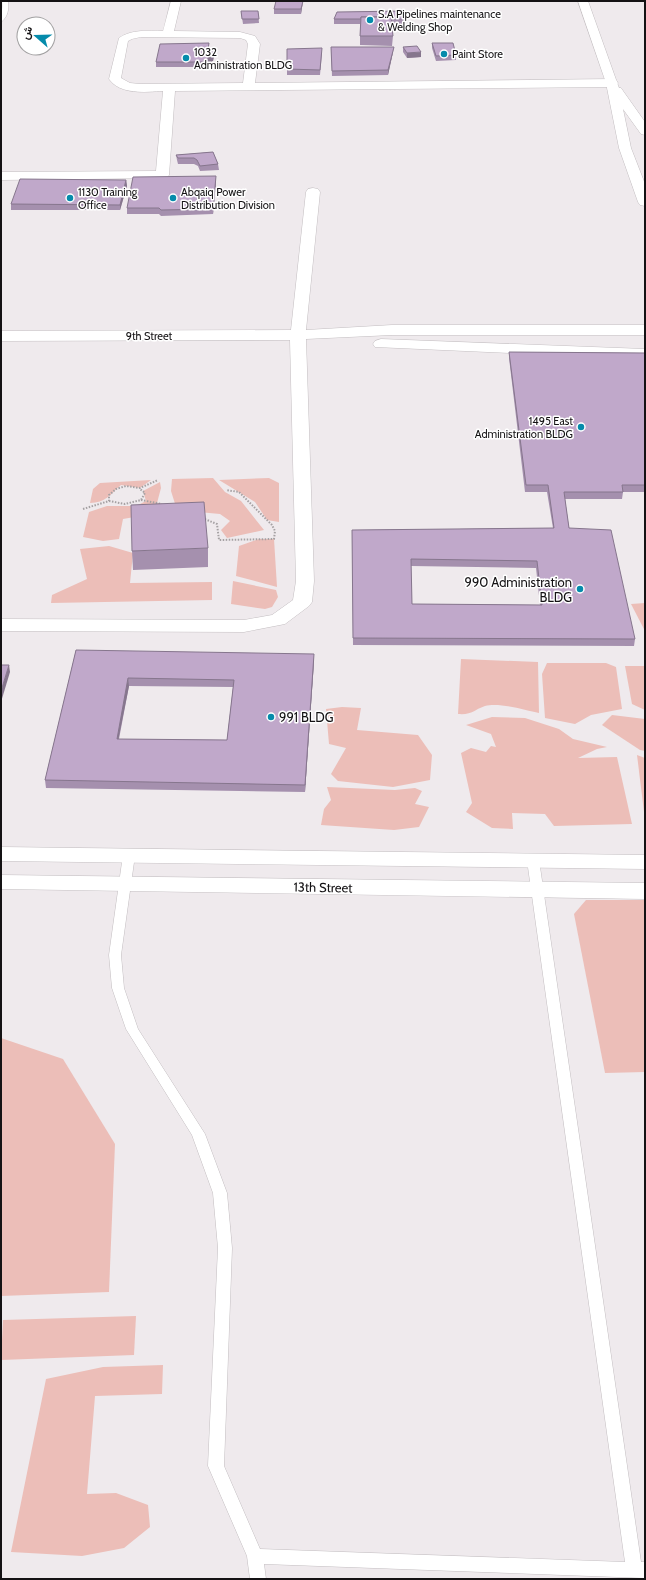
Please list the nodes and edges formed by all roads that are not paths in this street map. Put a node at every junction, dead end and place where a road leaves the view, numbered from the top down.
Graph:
1 (5, 1) edge
2 (176, 1) edge
3 (583, 1) edge
4 (1, 20) edge
5 (168, 35) junction
6 (612, 83) junction
7 (249, 86) junction
8 (169, 87) junction
9 (645, 131) edge
10 (1, 176) edge
11 (642, 183) edge
12 (313, 192) dead end
13 (645, 202) edge
14 (645, 330) edge
15 (298, 335) junction
16 (1, 336) edge
17 (645, 354) edge
18 (1, 625) edge
19 (1, 854) edge
20 (129, 855) junction
21 (533, 860) junction
22 (645, 862) edge
23 (1, 882) edge
24 (125, 884) junction
25 (538, 890) junction
26 (645, 891) edge
27 (255, 1556) junction
28 (640, 1570) edge
29 (258, 1579) edge

1 - 4 lane
2 - 5 street
3 - 6 street
5 - 7 street
5 - 8 street
6 - 7 street
6 - 9 street
6 - 11 street
7 - 8 street
8 - 10 street
11 - 13 street
12 - 15 street
14 - 15 street
15 - 16 street, 9th Street
15 - 17 street
15 - 18 street
19 - 20 street
20 - 21 street
20 - 24 lane
21 - 22 street
21 - 25 lane
23 - 24 street, 13th Street
24 - 25 street, 13th Street
24 - 27 lane
25 - 26 street, 13th Street
25 - 28 lane
27 - 28 lane
27 - 29 lane

